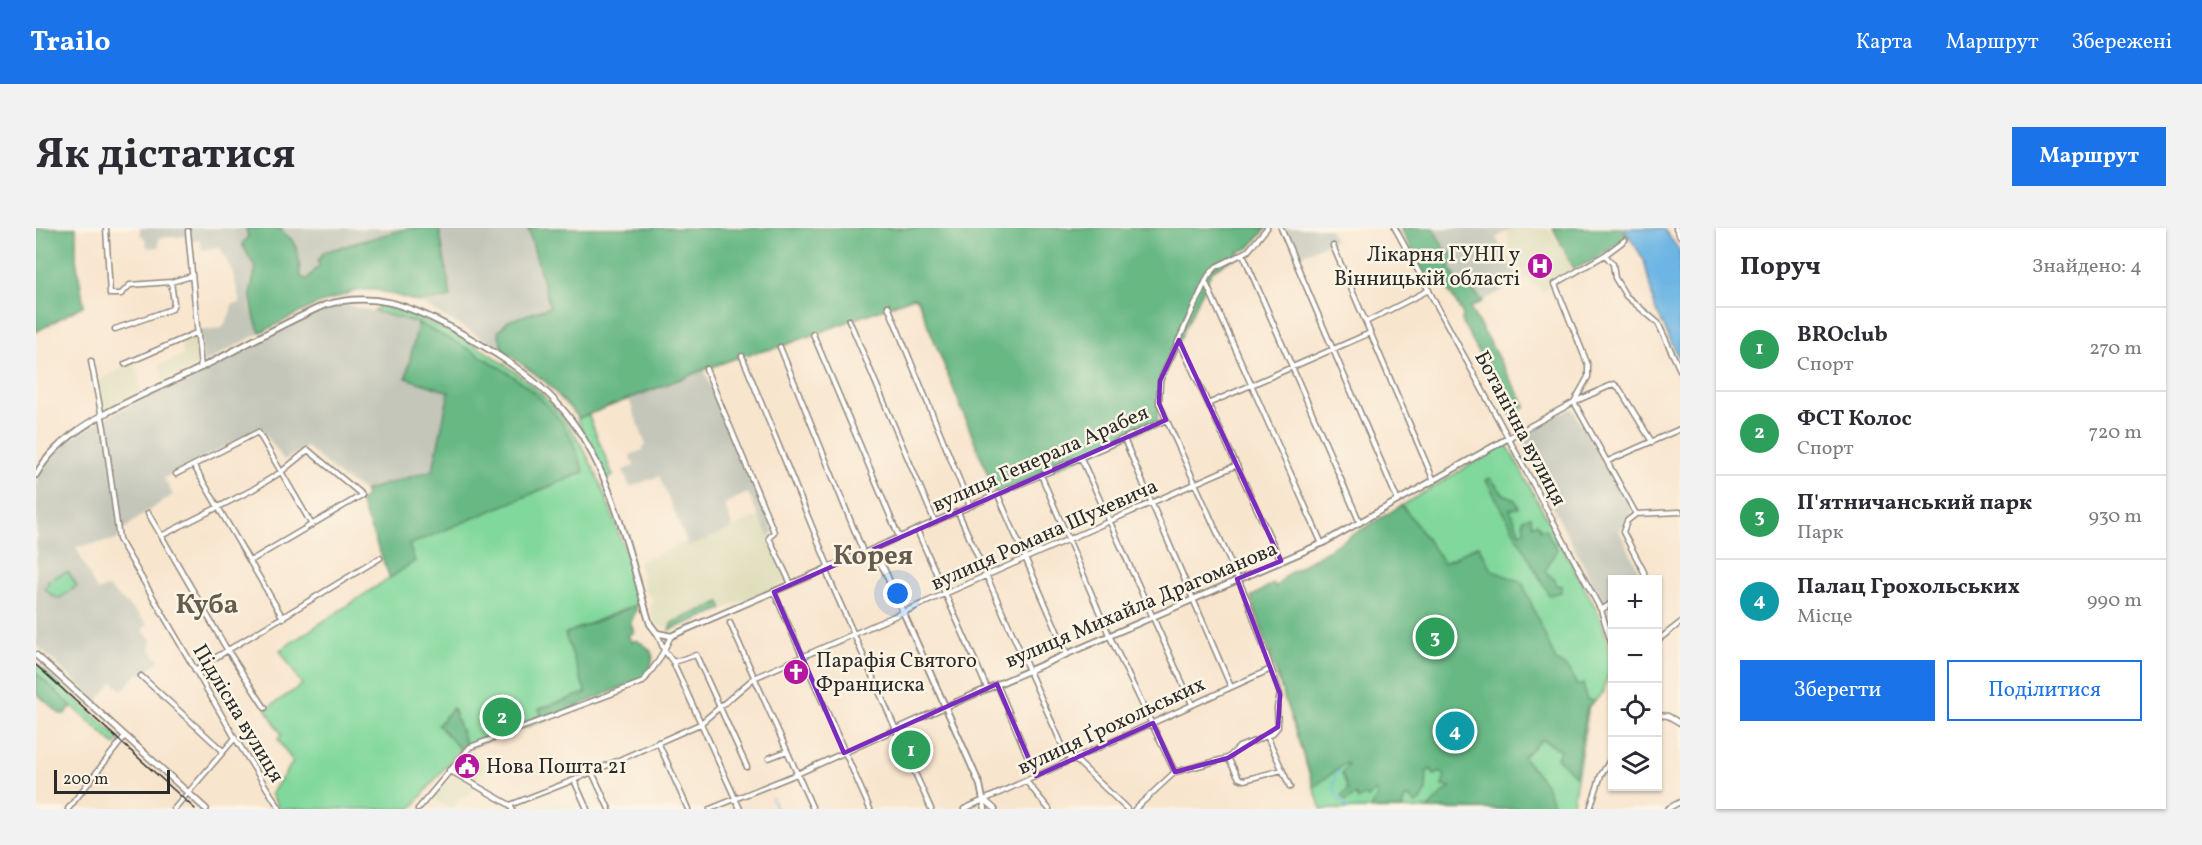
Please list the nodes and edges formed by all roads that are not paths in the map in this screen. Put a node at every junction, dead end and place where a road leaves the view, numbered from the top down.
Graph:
1 (106, 228) edge
2 (1267, 228) edge
3 (1281, 228) edge
4 (1395, 228) edge
5 (1676, 228) edge
6 (188, 231) dead end
7 (1680, 236) edge
8 (1625, 240) dead end
9 (1333, 246) dead end
10 (1243, 254) junction
11 (1605, 255) junction
12 (192, 276) junction
13 (171, 282) junction
14 (1205, 282) junction
15 (1429, 290) junction
16 (888, 306) dead end
17 (849, 320) dead end
18 (1366, 322) junction
19 (115, 329) dead end
20 (198, 332) junction
21 (1370, 333) junction
22 (813, 334) dead end
23 (1179, 340) junction
24 (780, 347) dead end
25 (1332, 350) junction
26 (742, 356) dead end
27 (91, 361) dead end
28 (126, 364) dead end
29 (1293, 367) junction
30 (201, 368) junction
31 (706, 369) dead end
32 (1680, 370) edge
33 (1252, 386) junction
34 (1574, 402) junction
35 (1210, 403) junction
36 (102, 417) junction
37 (1166, 420) junction
38 (1680, 429) edge
39 (1510, 437) junction
40 (1124, 439) junction
41 (1652, 442) junction
42 (1081, 458) junction
43 (1608, 461) junction
44 (1237, 465) junction
45 (194, 466) junction
46 (281, 472) junction
47 (176, 474) dead end
48 (1041, 475) junction
49 (36, 476) edge
50 (1434, 481) junction
51 (1195, 483) junction
52 (998, 495) junction
53 (1398, 501) junction
54 (1151, 503) junction
55 (970, 506) junction
56 (218, 507) junction
57 (958, 512) junction
58 (1680, 512) edge
59 (148, 513) dead end
60 (1636, 514) junction
61 (1109, 521) junction
62 (935, 522) junction
63 (1361, 524) junction
64 (312, 525) junction
65 (917, 530) junction
66 (161, 536) junction
67 (899, 537) junction
68 (1067, 540) junction
69 (1322, 544) junction
70 (874, 549) junction
71 (859, 553) junction
72 (380, 558) dead end
73 (1026, 558) junction
74 (250, 561) junction
75 (1281, 561) junction
76 (827, 569) junction
77 (884, 569) junction
78 (1644, 575) edge
79 (986, 576) junction
80 (1237, 579) junction
81 (791, 584) junction
82 (774, 592) junction
83 (946, 593) junction
84 (1194, 597) junction
85 (1608, 606) edge
86 (1601, 610) junction
87 (903, 612) junction
88 (1152, 616) junction
89 (283, 618) junction
90 (730, 623) dead end
91 (1680, 623) edge
92 (657, 633) junction
93 (1608, 633) edge
94 (854, 635) junction
95 (1109, 635) junction
96 (671, 636) junction
97 (1662, 637) edge
98 (664, 650) junction
99 (229, 651) junction
100 (1067, 654) junction
101 (36, 655) edge
102 (802, 658) junction
103 (673, 662) junction
104 (1271, 669) junction
105 (195, 670) junction
106 (1028, 670) junction
107 (141, 676) dead end
108 (754, 678) junction
109 (997, 684) junction
110 (1231, 687) junction
111 (987, 688) junction
112 (1192, 704) junction
113 (945, 707) junction
114 (265, 708) dead end
115 (720, 708) junction
116 (1662, 715) edge
117 (1153, 723) junction
118 (1680, 723) edge
119 (700, 724) junction
120 (895, 730) junction
121 (125, 736) junction
122 (1267, 736) junction
123 (235, 738) junction
124 (658, 742) junction
125 (223, 751) junction
126 (788, 751) junction
127 (844, 753) junction
128 (769, 758) dead end
129 (1228, 758) junction
130 (1072, 759) junction
131 (1608, 764) edge
132 (747, 767) dead end
133 (450, 770) junction
134 (1282, 770) junction
135 (592, 772) junction
136 (1175, 772) junction
137 (797, 774) junction
138 (1036, 776) junction
139 (574, 780) junction
140 (1026, 781) junction
141 (1290, 787) dead end
142 (187, 792) junction
143 (735, 799) junction
144 (985, 800) junction
145 (1680, 802) edge
146 (511, 807) edge
147 (68, 809) edge
148 (174, 809) edge
149 (206, 809) edge
150 (280, 809) edge
151 (418, 809) edge
152 (588, 809) edge
153 (609, 809) edge
154 (688, 809) edge
155 (710, 809) edge
156 (740, 809) edge
157 (813, 809) edge
158 (870, 809) edge
159 (931, 809) edge
160 (964, 809) edge
161 (985, 809) edge
162 (995, 809) edge
163 (1049, 809) edge
164 (1127, 809) edge
165 (1136, 809) edge
166 (1590, 809) edge
167 (1667, 809) edge

1 - 13 street
2 - 10 street, вулиця Генерала Арабея
3 - 25 street
4 - 15 street, Ботанічна вулиця
5 - 7 street
6 - 12 street
8 - 11 street
9 - 18 street
10 - 14 street, вулиця Генерала Арабея
10 - 29 street
11 - 32 street
11 - 34 street
12 - 13 street
12 - 20 street
13 - 19 street
14 - 23 street, вулиця Генерала Арабея
14 - 33 street
15 - 18 street
15 - 39 street, Ботанічна вулиця
16 - 55 street
17 - 62 street
18 - 21 street
20 - 28 street
20 - 30 street
21 - 25 street
21 - 50 street
22 - 67 street
23 - 35 street
23 - 37 street, вулиця Генерала Арабея
24 - 71 street
25 - 29 street
25 - 53 street
26 - 76 street
27 - 36 street, Підлісна вулиця
29 - 33 street
29 - 63 street
30 - 36 main road
30 - 92 main road
31 - 81 street
33 - 35 street
33 - 69 street
34 - 39 street
34 - 41 street
34 - 43 street
35 - 44 street
36 - 49 main road
36 - 105 street, Підлісна вулиця
37 - 40 street, вулиця Генерала Арабея
37 - 51 street
38 - 41 street
39 - 50 main road, вулиця Михайла Драгоманова
39 - 86 street, Ботанічна вулиця
40 - 42 street, вулиця Генерала Арабея
40 - 54 street
41 - 43 street
42 - 48 street, вулиця Генерала Арабея
42 - 61 street
43 - 60 street
44 - 51 street, вулиця Романа Шухевича
44 - 75 street
45 - 46 street
45 - 47 street
45 - 56 street
46 - 56 street
46 - 64 street
46 - 64 street
48 - 52 street, вулиця Генерала Арабея
48 - 68 street
50 - 53 main road, вулиця Михайла Драгоманова
51 - 54 street, вулиця Романа Шухевича
51 - 80 street
52 - 55 street, вулиця Генерала Арабея
52 - 73 street
53 - 63 main road, вулиця Михайла Драгоманова
54 - 61 street, вулиця Романа Шухевича
54 - 84 street
55 - 57 street, вулиця Генерала Арабея
56 - 66 street
56 - 74 street
57 - 62 street, вулиця Генерала Арабея
57 - 79 street
58 - 60 street
59 - 66 street
60 - 78 street
61 - 68 street, вулиця Романа Шухевича
61 - 88 street
62 - 65 street, вулиця Генерала Арабея
63 - 69 main road, вулиця Михайла Драгоманова
64 - 74 street
65 - 67 street, вулиця Генерала Арабея
65 - 83 street
66 - 99 street
67 - 70 street, вулиця Генерала Арабея
68 - 73 street, вулиця Романа Шухевича
68 - 95 street
69 - 75 main road, вулиця Михайла Драгоманова
70 - 71 street, вулиця Генерала Арабея
70 - 77 street
71 - 76 main road
71 - 77 main road
72 - 89 street
73 - 79 street, вулиця Романа Шухевича
73 - 100 street
74 - 89 street
75 - 80 main road, вулиця Михайла Драгоманова
76 - 81 main road
76 - 94 street
77 - 87 main road
79 - 83 street, вулиця Романа Шухевича
79 - 106 street
80 - 84 main road, вулиця Михайла Драгоманова
80 - 104 street
81 - 82 main road
82 - 96 main road
82 - 102 street
83 - 87 street, вулиця Романа Шухевича
83 - 111 street
84 - 88 main road, вулиця Михайла Драгоманова
84 - 110 street
85 - 86 street
86 - 93 street, Ботанічна вулиця
87 - 94 street, вулиця Романа Шухевича
87 - 113 main road
88 - 95 main road, вулиця Михайла Драгоманова
88 - 112 street
89 - 99 street
90 - 108 street
91 - 97 street
92 - 96 main road
92 - 98 street
94 - 102 street, вулиця Романа Шухевича
94 - 120 street
95 - 100 main road, вулиця Михайла Драгоманова
95 - 117 street
96 - 98 street
98 - 103 street
98 - 133 street
99 - 105 street
99 - 114 street
100 - 106 main road, вулиця Михайла Драгоманова
101 - 121 main road
102 - 108 street, вулиця Романа Шухевича
102 - 127 street
103 - 115 street
103 - 119 street
104 - 110 street, вулиця Ґрохольських
104 - 122 street
105 - 123 street, Підлісна вулиця
106 - 109 main road, вулиця Михайла Драгоманова
106 - 130 street
107 - 125 street
108 - 115 street, вулиця Романа Шухевича
108 - 126 street
109 - 111 main road, вулиця Михайла Драгоманова
109 - 138 street
110 - 112 street, вулиця Ґрохольських
111 - 113 main road, вулиця Михайла Драгоманова
112 - 117 street, вулиця Ґрохольських
113 - 120 street, вулиця Михайла Драгоманова
113 - 144 main road
115 - 119 street, вулиця Романа Шухевича
115 - 132 street
116 - 118 street
117 - 130 street, вулиця Ґрохольських
117 - 136 street
119 - 124 street, вулиця Романа Шухевича
119 - 143 street
120 - 127 street, вулиця Михайла Драгоманова
120 - 159 street
121 - 142 main road
121 - 147 street
122 - 129 street
122 - 134 street
123 - 125 street
123 - 150 street, Підлісна вулиця
124 - 135 street, вулиця Романа Шухевича
124 - 154 street
125 - 142 street
126 - 128 street
126 - 137 street
127 - 137 street, вулиця Михайла Драгоманова
127 - 158 street
129 - 134 street
129 - 136 street
130 - 138 street, вулиця Ґрохольських
130 - 164 street
131 - 166 street
133 - 146 street
133 - 151 street
134 - 141 street
135 - 139 street, вулиця Романа Шухевича
135 - 153 street
136 - 165 street
137 - 143 street, вулиця Михайла Драгоманова
137 - 157 street
138 - 140 street, вулиця Ґрохольських
139 - 146 street, вулиця Романа Шухевича
139 - 152 street
140 - 144 street, вулиця Ґрохольських
140 - 163 street
142 - 148 street
142 - 149 main road
143 - 155 street, вулиця Михайла Драгоманова
143 - 156 street
144 - 160 street, вулиця Ґрохольських
144 - 161 main road
144 - 162 street
145 - 167 street

